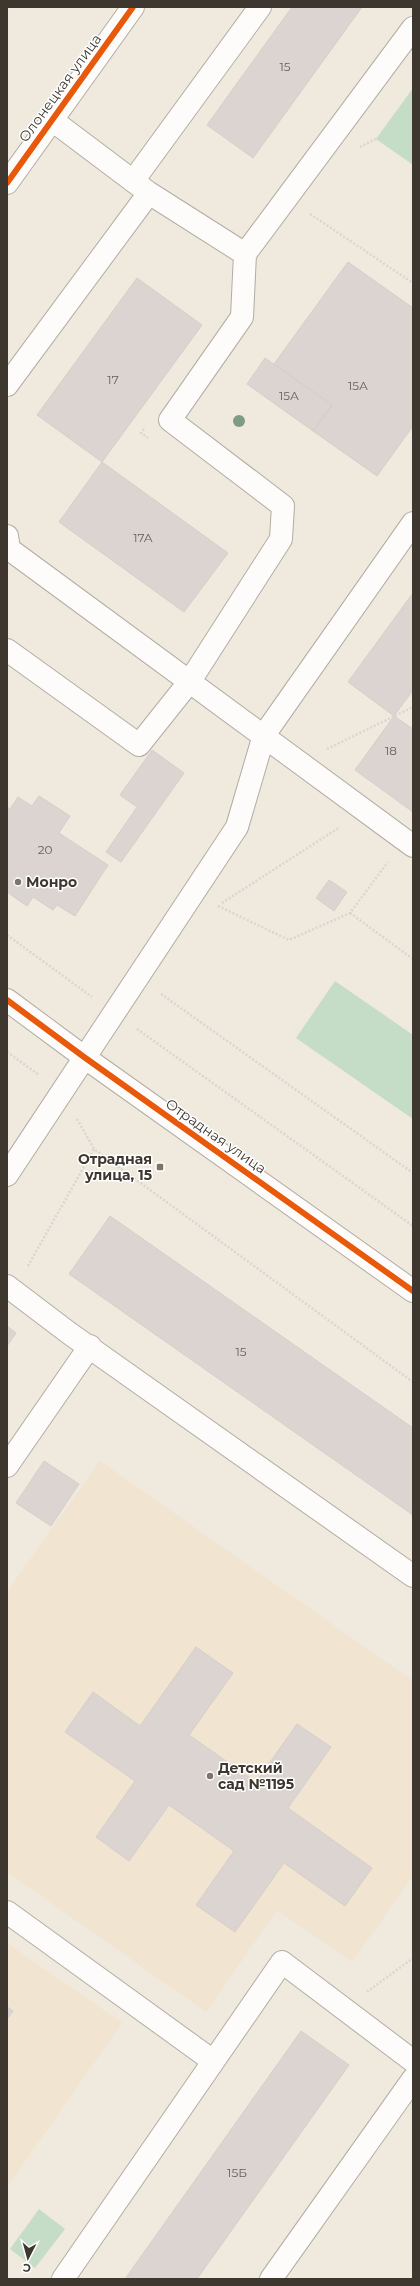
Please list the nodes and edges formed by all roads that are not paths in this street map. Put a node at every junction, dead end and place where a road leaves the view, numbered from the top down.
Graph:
1 (133, 7) edge
2 (260, 7) edge
3 (413, 28) edge
4 (52, 120) junction
5 (7, 183) edge
6 (141, 187) junction
7 (245, 254) junction
8 (7, 386) edge
9 (413, 523) edge
10 (7, 536) edge
11 (7, 650) edge
12 (190, 681) junction
13 (264, 735) junction
14 (409, 843) edge
15 (7, 1000) edge
16 (84, 1057) junction
17 (7, 1175) edge
18 (10, 1288) edge
19 (413, 1291) edge
20 (90, 1346) junction
21 (7, 1466) edge
22 (413, 1576) edge
23 (7, 1912) edge
24 (213, 2061) junction
25 (413, 2061) edge
26 (413, 2079) edge
27 (63, 2279) edge
28 (271, 2279) edge

1 - 4 street, Олонецкая улица
2 - 6 street
3 - 7 street
4 - 5 street, Олонецкая улица
4 - 6 street
6 - 7 street
6 - 8 street
7 - 12 street
9 - 13 street
10 - 12 street
11 - 12 street
12 - 13 street
13 - 14 street
13 - 16 street
15 - 16 street, Отрадная улица
16 - 17 street
16 - 19 street, Отрадная улица
18 - 20 street
20 - 21 street
20 - 22 street
23 - 24 street
24 - 25 street
24 - 27 street
26 - 28 street

